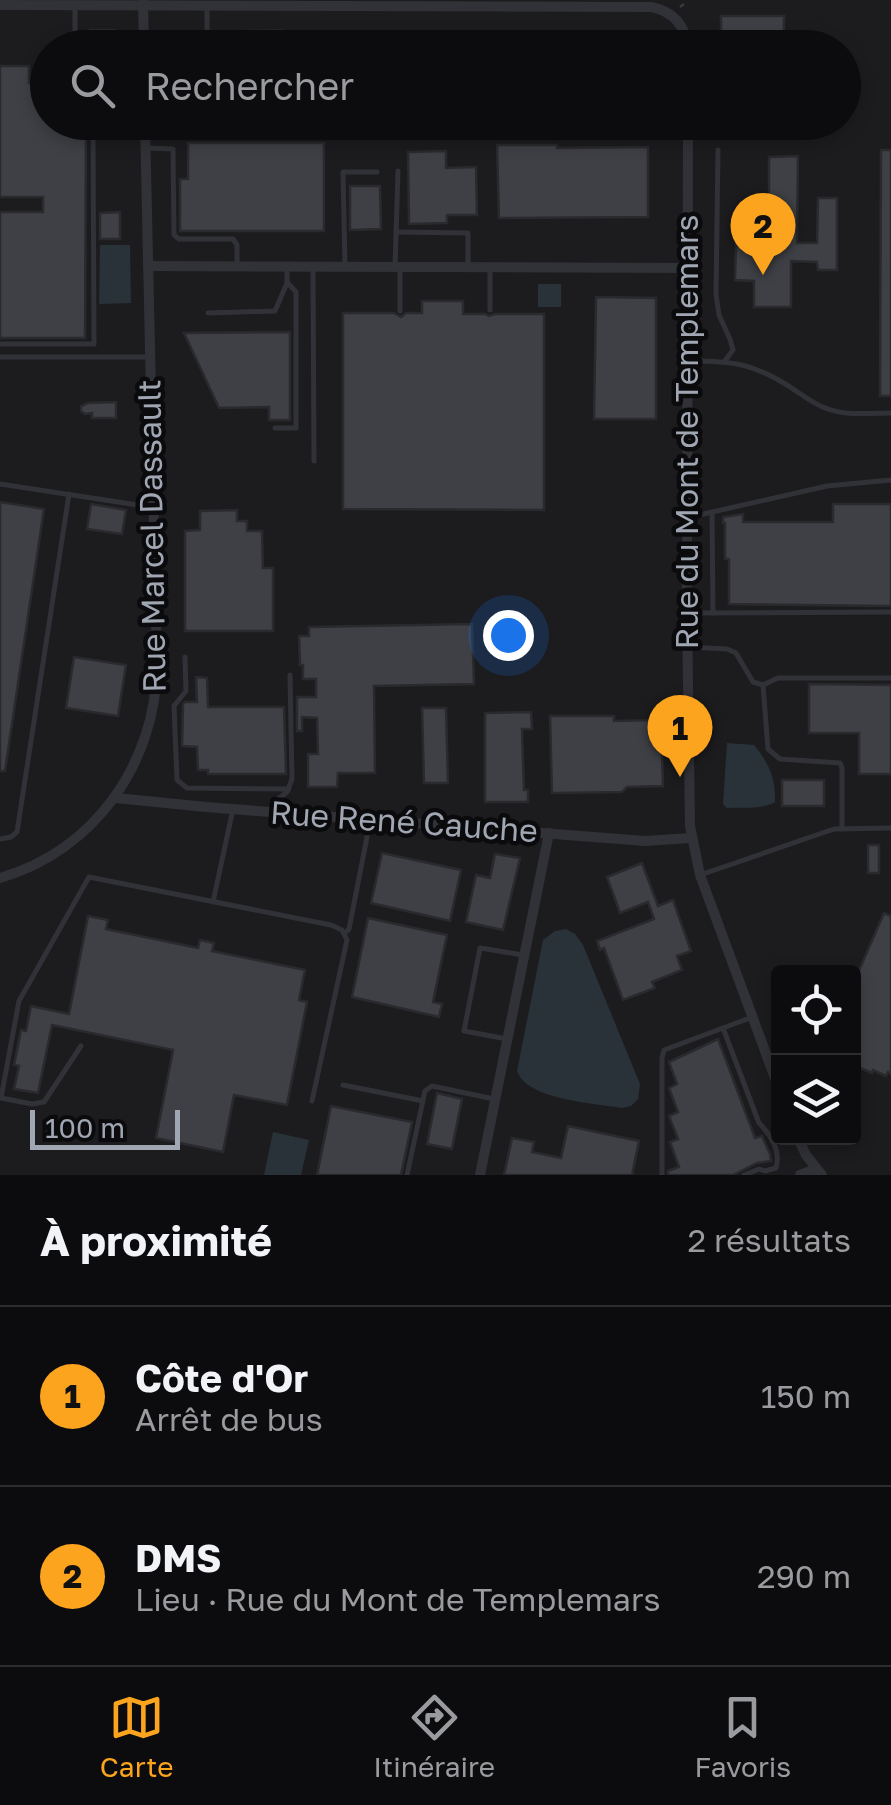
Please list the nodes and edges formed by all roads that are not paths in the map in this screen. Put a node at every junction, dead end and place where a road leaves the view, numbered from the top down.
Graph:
1 (143, 2) edge
2 (268, 3) edge
3 (613, 3) edge
4 (656, 4) edge
5 (0, 5) edge
6 (76, 5) junction
7 (207, 5) junction
8 (75, 30) edge
9 (144, 30) edge
10 (207, 30) edge
11 (684, 30) edge
12 (93, 140) edge
13 (146, 140) edge
14 (688, 140) edge
15 (146, 148) junction
16 (718, 150) dead end
17 (398, 171) dead end
18 (376, 172) dead end
19 (396, 232) junction
20 (148, 266) junction
21 (238, 266) junction
22 (287, 266) junction
23 (313, 266) junction
24 (346, 266) junction
25 (398, 266) junction
26 (468, 267) junction
27 (490, 267) junction
28 (688, 268) junction
29 (287, 282) junction
30 (490, 310) dead end
31 (400, 311) dead end
32 (208, 313) dead end
33 (0, 344) edge
34 (0, 357) edge
35 (150, 357) junction
36 (687, 361) junction
37 (724, 362) junction
38 (891, 413) edge
39 (275, 428) dead end
40 (314, 461) dead end
41 (891, 480) edge
42 (0, 484) edge
43 (69, 494) junction
44 (154, 507) junction
45 (712, 512) junction
46 (687, 518) junction
47 (891, 612) edge
48 (713, 613) junction
49 (687, 614) junction
50 (687, 647) junction
51 (186, 657) dead end
52 (290, 675) dead end
53 (891, 678) edge
54 (763, 684) junction
55 (289, 789) junction
56 (116, 798) junction
57 (233, 809) junction
58 (275, 812) junction
59 (368, 819) junction
60 (891, 828) edge
61 (842, 829) junction
62 (549, 833) junction
63 (692, 838) junction
64 (0, 840) edge
65 (700, 875) junction
66 (0, 878) edge
67 (214, 902) junction
68 (344, 935) junction
69 (524, 956) junction
70 (753, 1017) junction
71 (723, 1028) junction
72 (507, 1038) junction
73 (80, 1046) dead end
74 (771, 1067) edge
75 (343, 1084) dead end
76 (494, 1099) junction
77 (422, 1101) junction
78 (312, 1102) dead end
79 (802, 1145) edge
80 (819, 1172) edge
81 (407, 1175) edge
82 (480, 1175) edge
83 (662, 1175) edge
84 (744, 1175) edge
85 (800, 1175) edge

1 - 6 street
1 - 7 street
1 - 9 street
2 - 3 street
2 - 7 street
3 - 4 street
4 - 11 street
5 - 6 street
6 - 8 lane
7 - 10 lane
12 - 33 lane
13 - 15 street, Rue Marcel Dassault
14 - 28 street, Rue du Mont de Templemars
15 - 20 street, Rue Marcel Dassault
15 - 21 lane
16 - 37 lane
17 - 19 lane
18 - 24 lane
19 - 25 lane
19 - 26 lane
20 - 21 street
20 - 35 street, Rue Marcel Dassault
21 - 22 street
22 - 23 street
22 - 29 lane
23 - 24 street
23 - 40 lane
24 - 25 street
25 - 26 street
25 - 31 lane
26 - 27 street
27 - 28 street
27 - 30 lane
28 - 36 street, Rue du Mont de Templemars
29 - 32 lane
29 - 39 lane
34 - 35 lane
35 - 44 street, Rue Marcel Dassault
36 - 37 lane
36 - 46 street, Rue du Mont de Templemars
37 - 38 lane
41 - 45 lane
42 - 43 lane
43 - 44 lane
43 - 64 lane
44 - 56 street, Rue Marcel Dassault
45 - 46 lane
45 - 48 lane
46 - 49 street, Rue du Mont de Templemars
47 - 48 lane
48 - 49 lane
49 - 50 street, Rue du Mont de Templemars
50 - 54 lane
50 - 63 street, Rue du Mont de Templemars
51 - 55 lane
52 - 55 lane
53 - 54 lane
54 - 61 lane
55 - 58 lane
56 - 57 street, Rue René Cauche
56 - 66 street, Rue Marcel Dassault
57 - 58 street, Rue René Cauche
57 - 67 lane
58 - 59 street, Rue René Cauche
59 - 62 street, Rue René Cauche
59 - 68 lane
60 - 61 lane
61 - 65 lane
62 - 63 street, Rue René Cauche
62 - 69 street
63 - 65 street, Rue du Mont de Templemars
65 - 70 street, Rue du Mont de Templemars
67 - 68 lane
67 - 73 lane
68 - 78 lane
69 - 72 street
69 - 72 lane
70 - 71 lane
70 - 74 street, Rue du Mont de Templemars
71 - 83 lane
71 - 84 lane
72 - 76 street
75 - 77 lane
76 - 77 lane
76 - 82 street
77 - 81 lane
79 - 80 street
80 - 85 street

